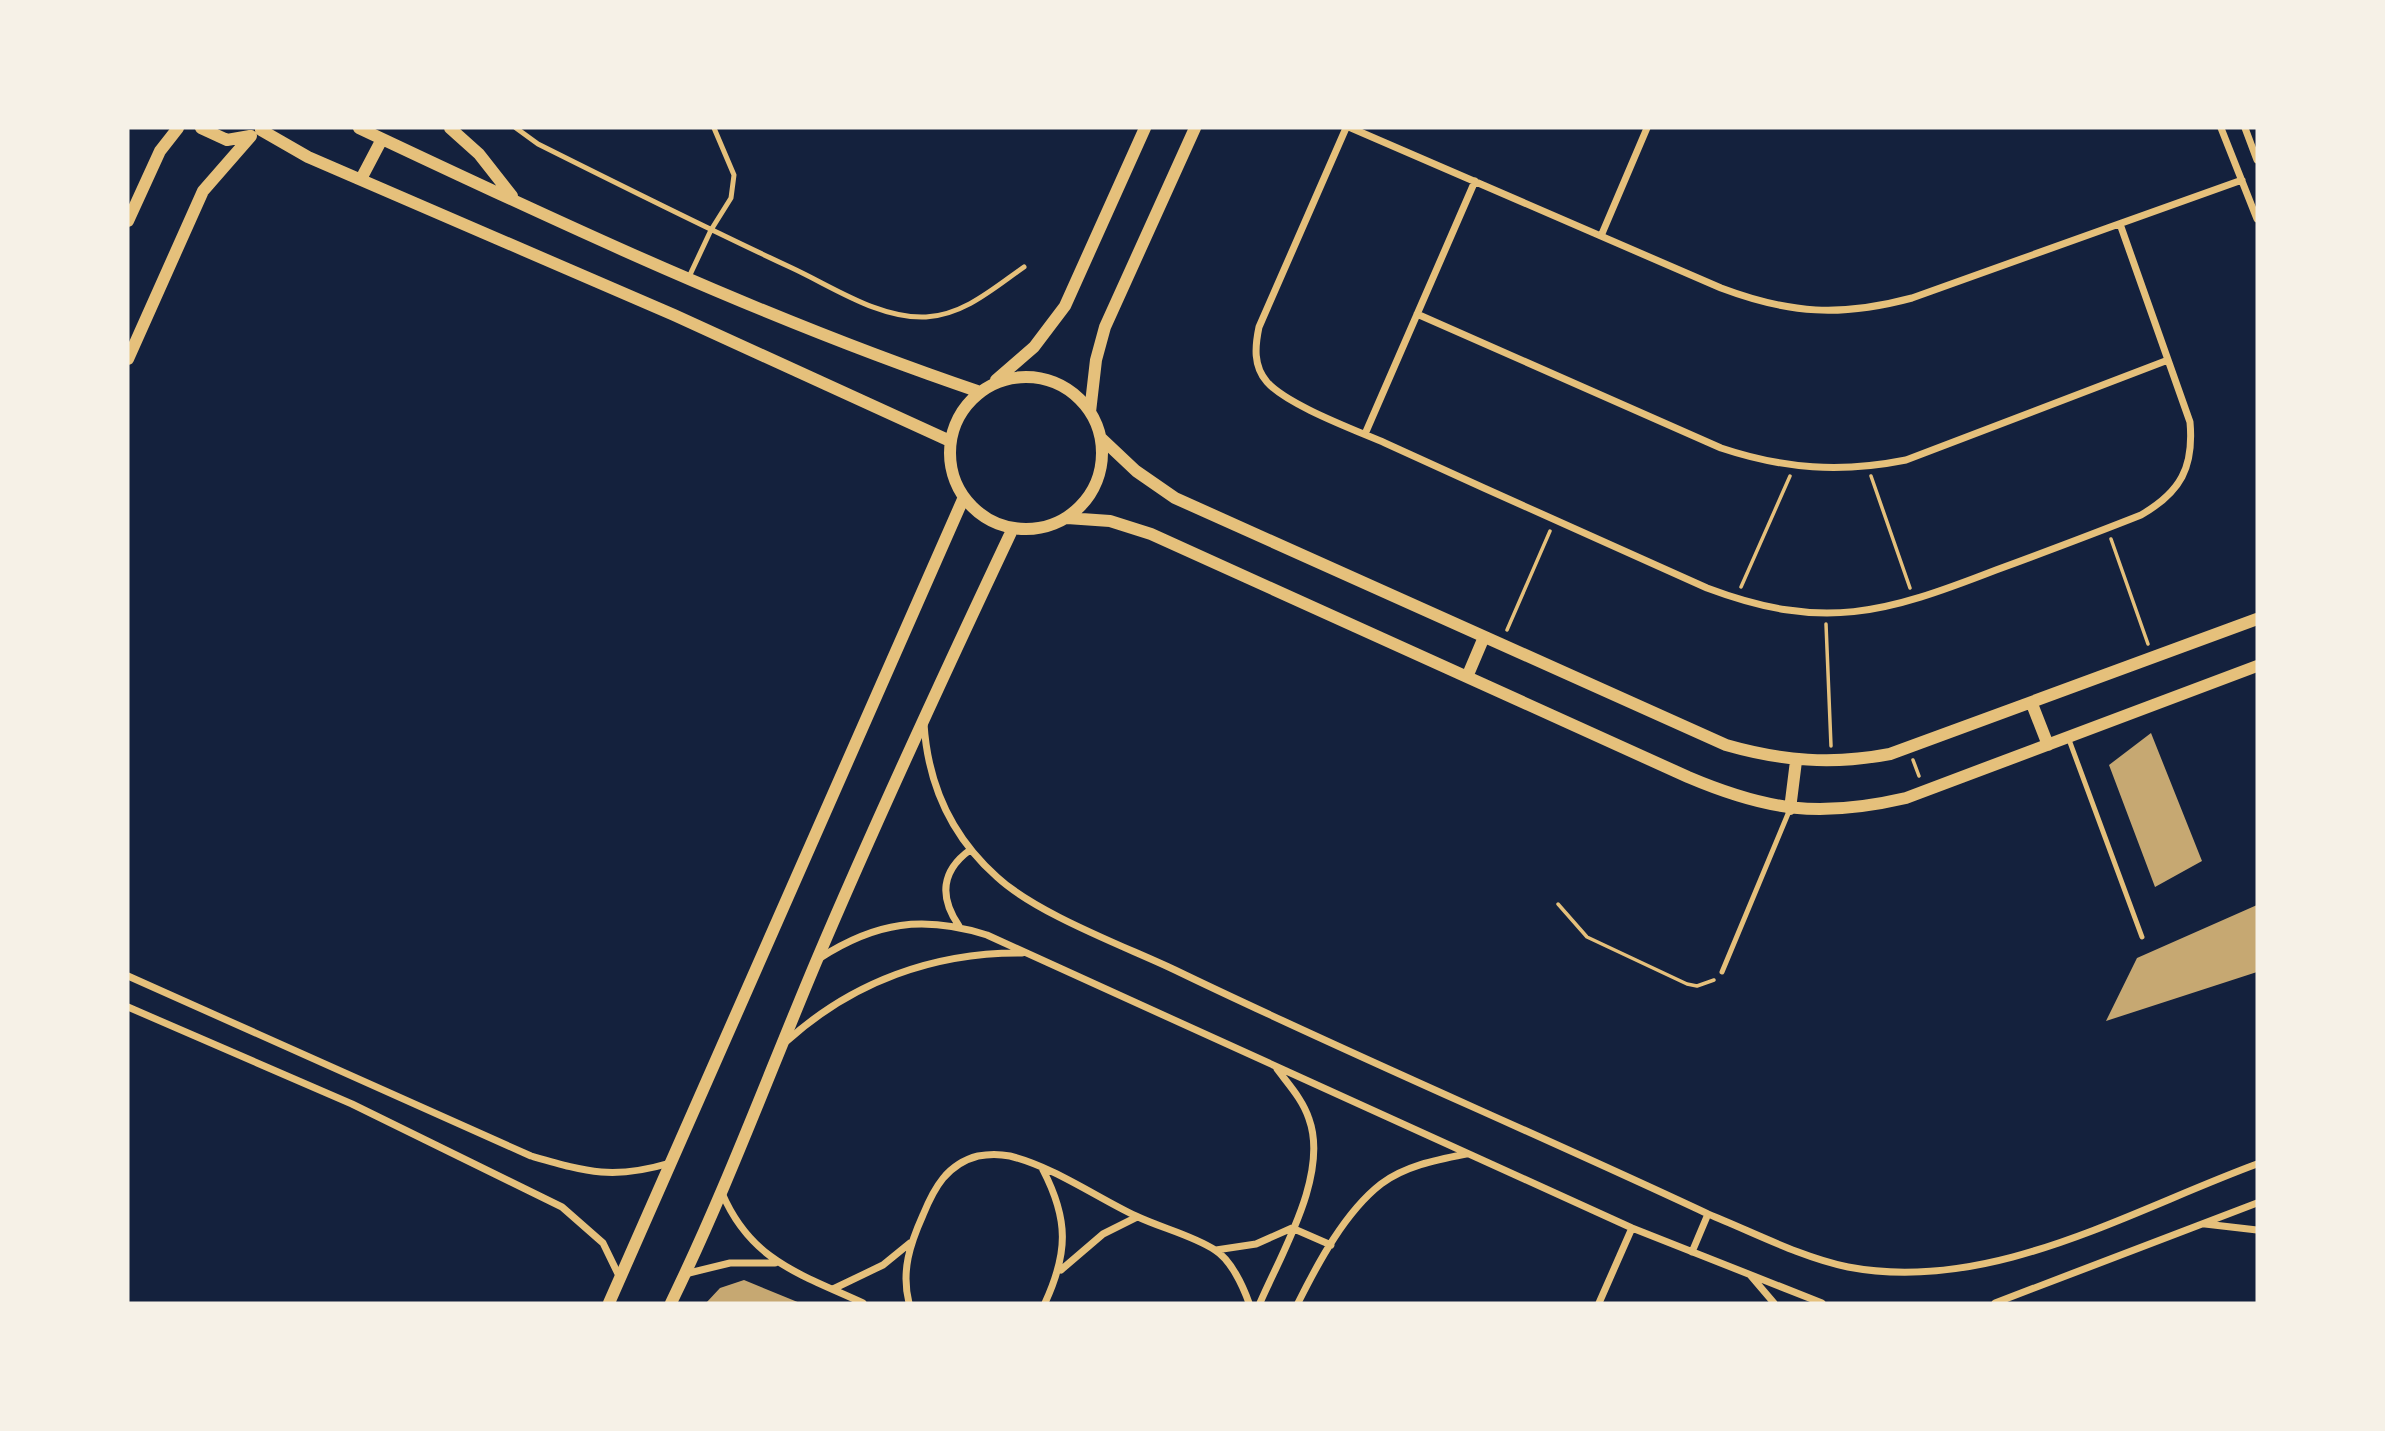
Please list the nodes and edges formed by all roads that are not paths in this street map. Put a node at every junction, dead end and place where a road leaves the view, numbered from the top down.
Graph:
1 (178, 128) edge
2 (201, 128) edge
3 (359, 128) edge
4 (450, 128) edge
5 (516, 128) edge
6 (714, 128) edge
7 (1145, 128) edge
8 (1195, 128) edge
9 (1349, 128) edge
10 (1647, 128) edge
11 (2221, 128) edge
12 (2245, 128) edge
13 (258, 131) edge
14 (382, 139) junction
15 (2257, 160) edge
16 (361, 179) junction
17 (2242, 180) junction
18 (1475, 181) junction
19 (515, 200) junction
20 (2257, 219) edge
21 (128, 221) edge
22 (2120, 224) junction
23 (710, 230) junction
24 (1601, 236) junction
25 (1024, 267) dead end
26 (688, 279) junction
27 (1418, 314) junction
28 (128, 359) edge
29 (2168, 360) junction
30 (984, 389) junction
31 (1090, 412) junction
32 (1365, 435) junction
33 (1101, 438) junction
34 (950, 442) junction
35 (964, 497) junction
36 (1067, 518) junction
37 (1013, 528) junction
38 (2257, 619) edge
39 (1484, 637) junction
40 (2257, 666) edge
41 (1466, 677) junction
42 (2032, 704) junction
43 (923, 716) junction
44 (2068, 737) junction
45 (2048, 745) junction
46 (1796, 761) junction
47 (1790, 809) junction
48 (970, 850) junction
49 (958, 926) junction
50 (2142, 937) dead end
51 (1026, 953) junction
52 (817, 960) junction
53 (1723, 972) road end
54 (128, 976) edge
55 (128, 1007) edge
56 (781, 1046) junction
57 (1275, 1066) junction
58 (1466, 1154) junction
59 (671, 1163) junction
60 (2257, 1164) edge
61 (1043, 1170) junction
62 (721, 1193) junction
63 (2257, 1203) edge
64 (1708, 1214) junction
65 (1138, 1217) junction
66 (2201, 1224) junction
67 (1292, 1228) junction
68 (1632, 1228) junction
69 (2257, 1230) edge
70 (912, 1241) junction
71 (1331, 1245) junction
72 (1216, 1250) junction
73 (1692, 1252) junction
74 (776, 1263) junction
75 (1060, 1271) junction
76 (685, 1274) junction
77 (1751, 1276) junction
78 (620, 1278) junction
79 (833, 1289) junction
80 (609, 1303) edge
81 (671, 1303) edge
82 (863, 1303) edge
83 (909, 1303) edge
84 (1045, 1303) edge
85 (1249, 1303) edge
86 (1260, 1303) edge
87 (1298, 1303) edge
88 (1599, 1303) edge
89 (1774, 1303) edge
90 (1822, 1303) edge
91 (1995, 1303) edge

1 - 21 street
2 - 13 street
3 - 14 street
4 - 19 street
5 - 23 lane
6 - 23 lane
7 - 30 street
8 - 31 street
9 - 18 street
9 - 32 street
10 - 24 street
11 - 17 street
12 - 15 street
13 - 16 street
13 - 28 street
14 - 16 street
14 - 19 street
16 - 34 street
17 - 20 street
17 - 22 street
18 - 24 street
18 - 27 street
19 - 26 street
22 - 24 street
22 - 29 street
23 - 25 lane
23 - 26 lane
26 - 30 street
27 - 29 street
27 - 32 street
29 - 32 street
30 - 31 street
30 - 34 street
31 - 33 street
33 - 36 street
33 - 39 street
34 - 35 street
35 - 37 street
35 - 59 street
36 - 37 street
36 - 41 street
37 - 43 street
38 - 42 street
39 - 41 street
39 - 46 street
40 - 44 street
41 - 47 street
42 - 45 street
42 - 46 street
43 - 48 street
43 - 52 street
44 - 45 street
44 - 50 lane
45 - 47 street
46 - 47 street
47 - 53 lane
48 - 49 street
48 - 64 street
49 - 51 street
49 - 52 street
51 - 56 street
51 - 57 street
52 - 56 street
54 - 59 street
55 - 78 street
56 - 62 street
57 - 58 street
57 - 67 street
58 - 68 street
58 - 71 street
59 - 78 street
60 - 64 street
61 - 65 street
61 - 70 street
61 - 75 street
62 - 74 street
62 - 76 street
63 - 66 street
64 - 73 street
65 - 72 street
65 - 75 street
66 - 69 street
66 - 91 street
67 - 71 street
67 - 72 street
67 - 86 street
68 - 73 street
68 - 88 street
70 - 79 street
70 - 83 street
71 - 87 street
72 - 85 street
73 - 77 street
74 - 76 street
74 - 79 street
75 - 84 street
76 - 81 street
77 - 89 street
77 - 90 street
78 - 80 street
79 - 82 street

